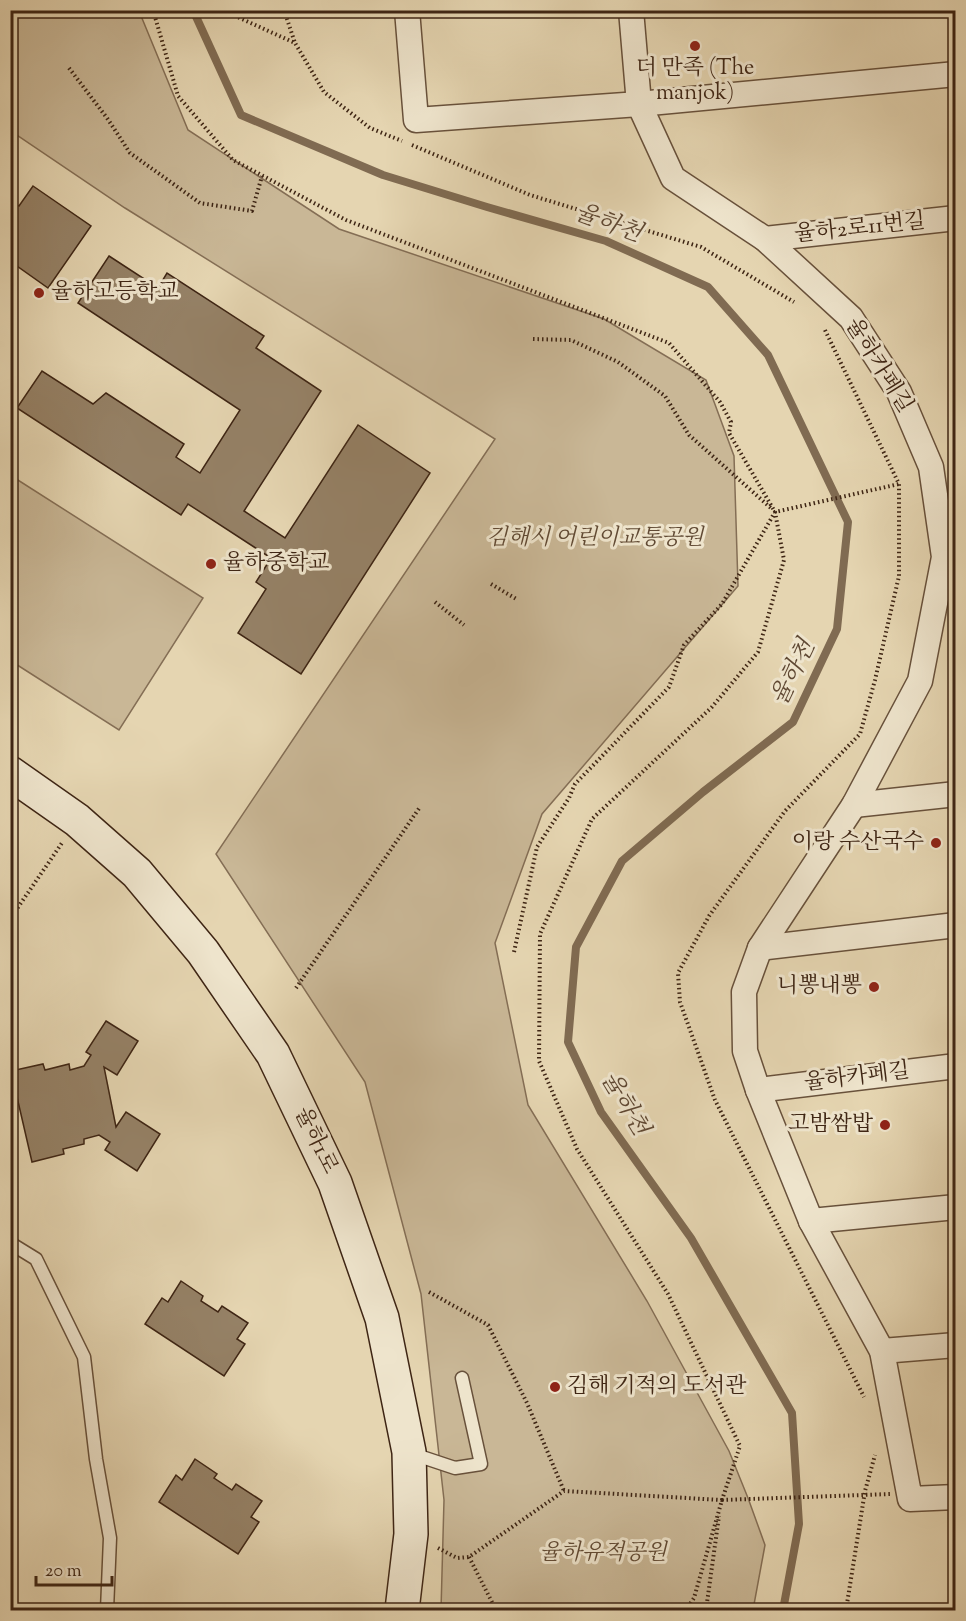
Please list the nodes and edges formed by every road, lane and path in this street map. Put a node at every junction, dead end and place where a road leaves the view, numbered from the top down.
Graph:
1 (153, 10) edge
2 (222, 10) edge
3 (284, 10) edge
4 (407, 10) edge
5 (631, 10) edge
6 (295, 43) junction
7 (69, 68) dead end
8 (956, 74) edge
9 (639, 104) junction
10 (262, 176) junction
11 (956, 218) edge
12 (765, 239) junction
13 (800, 306) dead end
14 (824, 328) dead end
15 (533, 339) dead end
16 (898, 484) junction
17 (775, 512) junction
18 (950, 556) edge
19 (491, 584) dead end
20 (518, 600) dead end
21 (435, 602) dead end
22 (464, 625) dead end
23 (10, 773) edge
24 (956, 794) edge
25 (854, 805) junction
26 (420, 807) dead end
27 (77, 820) junction
28 (10, 919) edge
29 (956, 925) edge
30 (760, 948) junction
31 (514, 952) dead end
32 (296, 988) dead end
33 (956, 1066) edge
34 (758, 1090) junction
35 (956, 1207) edge
36 (811, 1221) junction
37 (10, 1243) edge
38 (429, 1292) dead end
39 (956, 1345) edge
40 (882, 1351) junction
41 (462, 1378) dead end
42 (867, 1408) dead end
43 (409, 1452) junction
44 (564, 1491) junction
45 (865, 1491) dead end
46 (890, 1494) dead end
47 (956, 1497) edge
48 (722, 1500) junction
49 (411, 1534) junction
50 (469, 1557) junction
51 (106, 1611) edge
52 (402, 1611) edge
53 (496, 1611) edge
54 (686, 1611) edge
55 (706, 1611) edge
56 (846, 1611) edge

1 - 10 path
2 - 6 path
3 - 6 path
4 - 9 street
5 - 9 street, 율하카페길
6 - 13 path
7 - 10 path
8 - 9 street
9 - 12 street, 율하카페길
10 - 17 path
11 - 12 street, 율하2로11번길
12 - 18 street, 율하카페길
14 - 16 path
15 - 17 path
16 - 17 path
16 - 42 path
17 - 31 path
17 - 48 path
18 - 25 street, 율하카페길
19 - 20 path
21 - 22 path
23 - 27 street, 율하1로
24 - 25 street
25 - 30 street, 율하카페길
26 - 32 path
27 - 28 path
27 - 43 street, 율하1로
29 - 30 street
30 - 34 street, 율하카페길
33 - 34 street, 율하카페길
34 - 36 street, 율하카페길
35 - 36 street
36 - 40 street, 율하카페길
37 - 51 lane
38 - 44 path
39 - 40 street
40 - 47 street, 율하카페길
41 - 43 lane
43 - 49 street, 율하1로
44 - 48 path
44 - 50 path
45 - 56 path
46 - 48 path, bridge
48 - 54 path
48 - 55 path
49 - 50 path
49 - 52 street, 율하1로
50 - 53 path

